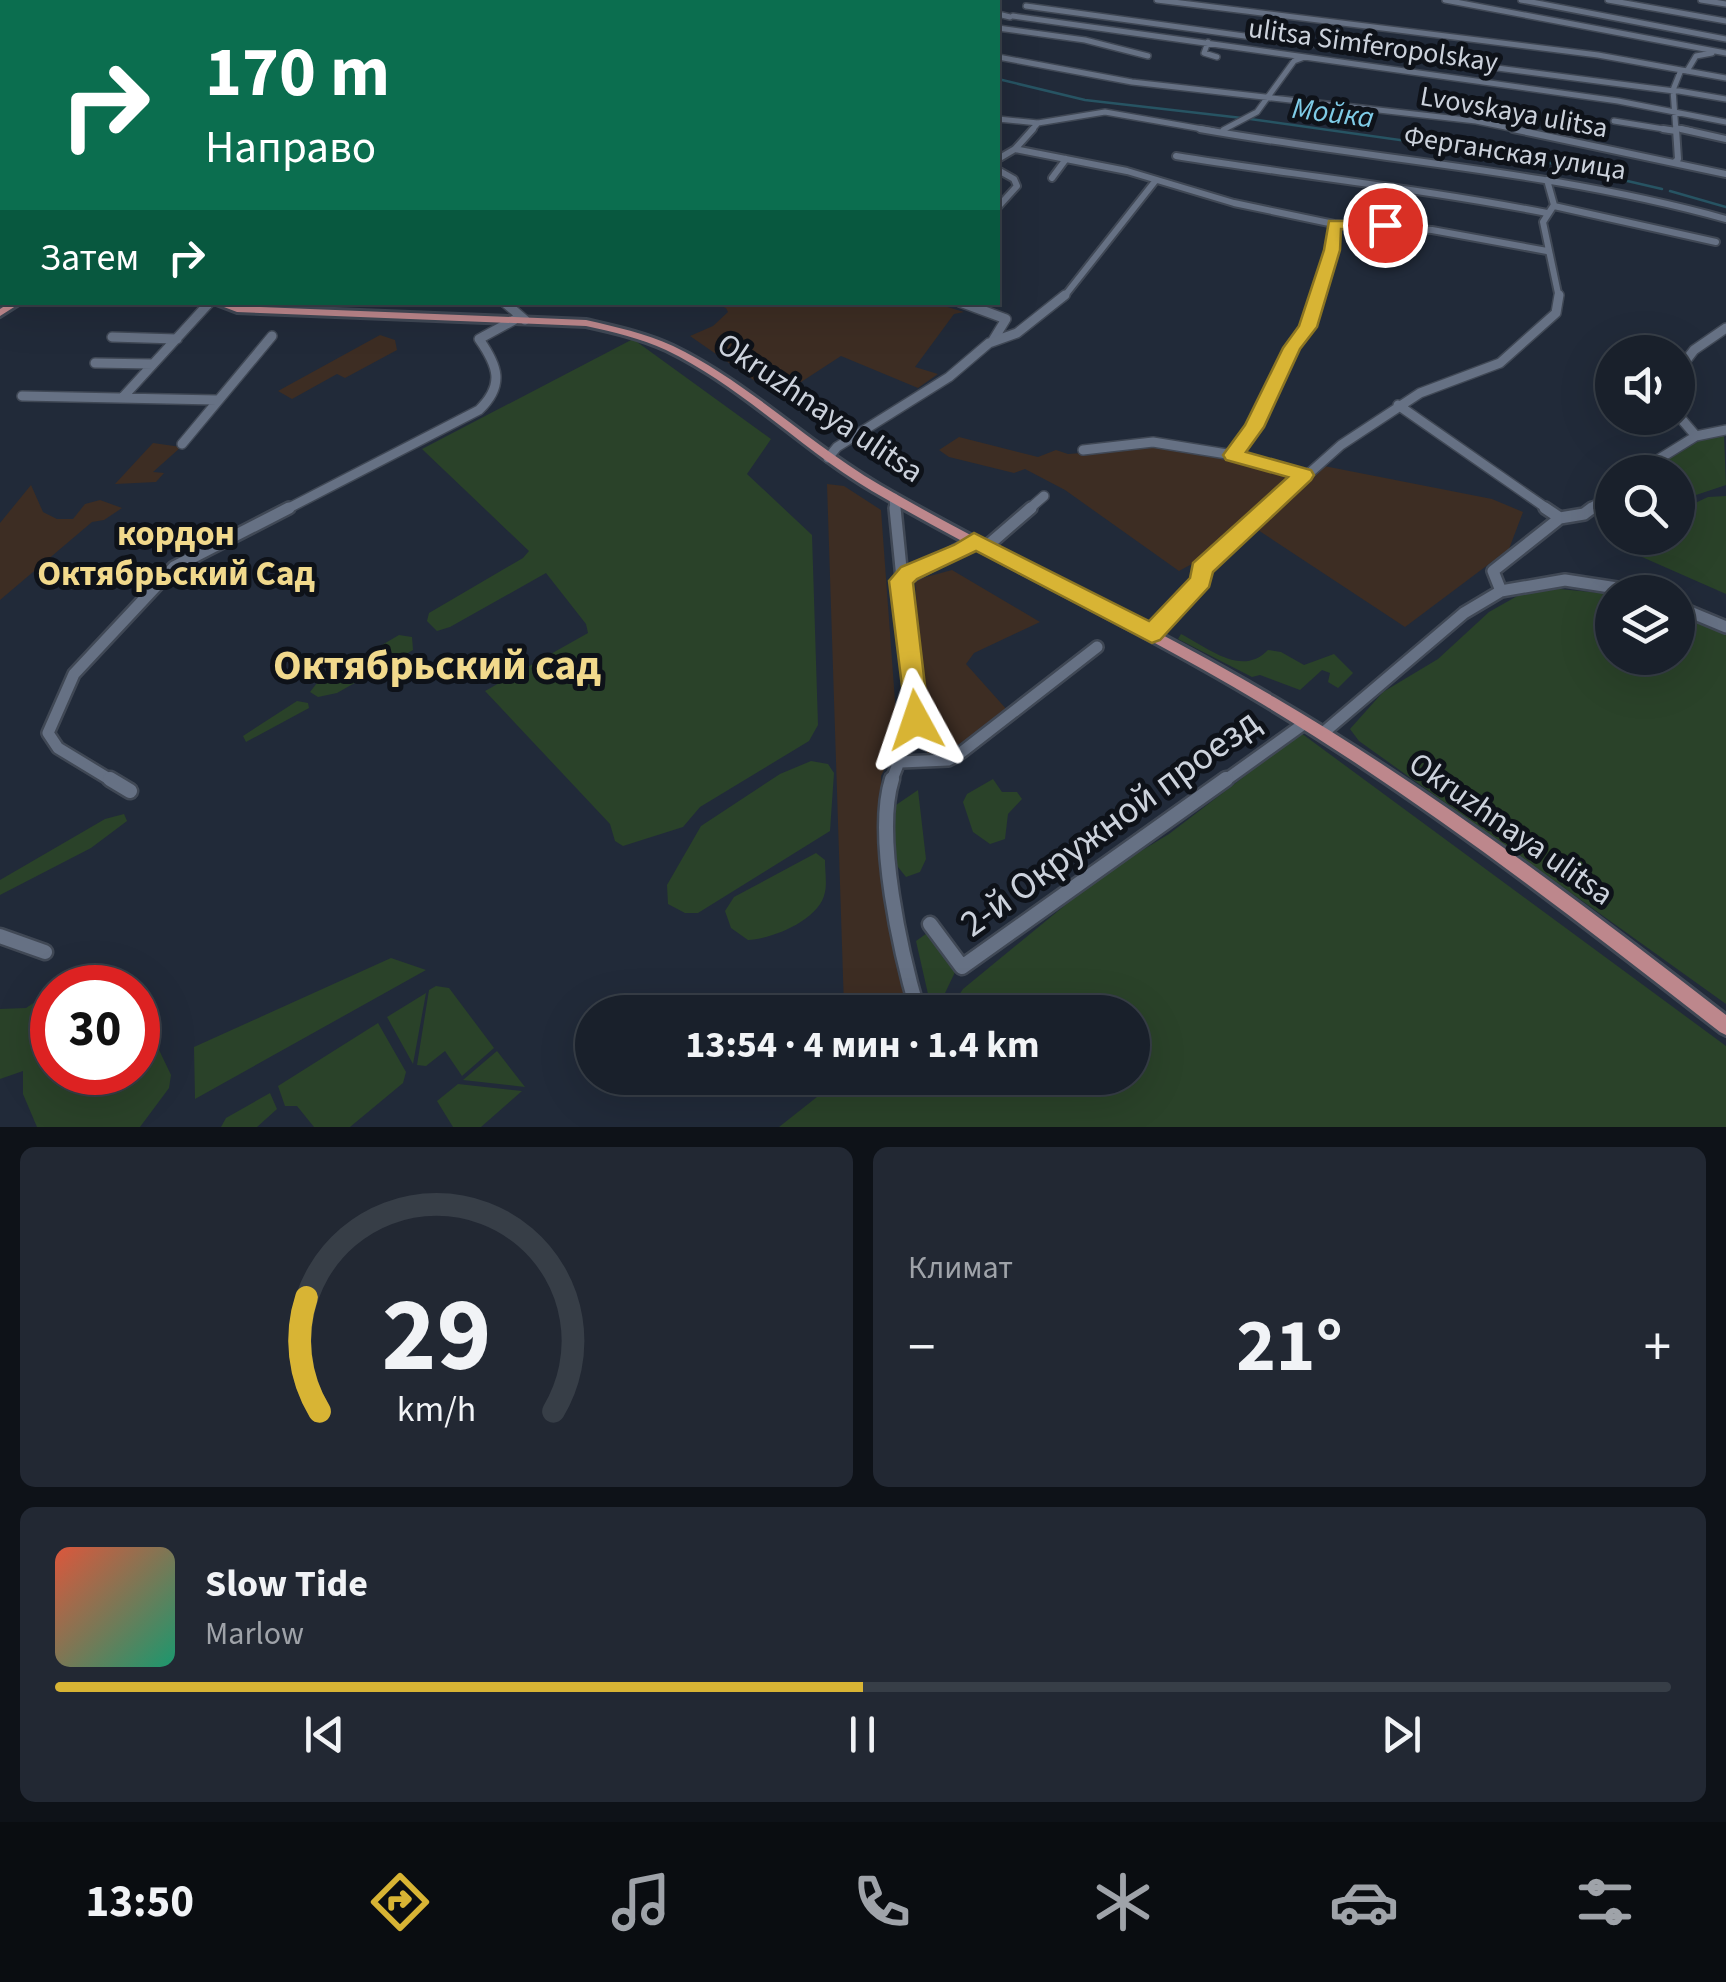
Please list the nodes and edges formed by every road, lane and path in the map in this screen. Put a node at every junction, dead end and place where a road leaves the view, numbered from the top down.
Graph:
1 (1034, 0) edge
2 (1157, 0) edge
3 (1445, 0) edge
4 (1521, 0) edge
5 (1590, 0) edge
6 (1608, 0) edge
7 (1701, 0) edge
8 (1725, 2) edge
9 (1026, 6) junction
10 (1582, 12) junction
11 (1000, 14) edge
12 (1011, 17) junction
13 (1726, 21) edge
14 (1570, 23) junction
15 (1579, 24) junction
16 (1000, 25) edge
17 (1000, 27) edge
18 (1320, 36) dead end
19 (1726, 39) edge
20 (1208, 42) junction
21 (1312, 45) junction
22 (1254, 48) junction
23 (1726, 54) edge
24 (1148, 56) dead end
25 (1000, 57) edge
26 (1217, 57) dead end
27 (1248, 57) dead end
28 (1305, 57) junction
29 (1684, 70) junction
30 (1726, 78) edge
31 (1674, 90) junction
32 (1269, 96) junction
33 (1726, 99) edge
34 (1676, 111) junction
35 (1000, 119) edge
36 (1614, 121) dead end
37 (1038, 122) junction
38 (1726, 122) edge
39 (1677, 129) junction
40 (1217, 132) junction
41 (1726, 139) edge
42 (1015, 149) junction
43 (1176, 156) dead end
44 (1000, 158) edge
45 (1066, 159) junction
46 (1674, 163) junction
47 (1000, 171) edge
48 (1726, 174) edge
49 (1052, 178) dead end
50 (1156, 180) junction
51 (1548, 180) junction
52 (1000, 205) edge
53 (1550, 210) junction
54 (1726, 219) edge
55 (1334, 224) junction
56 (1716, 242) dead end
57 (1547, 252) junction
58 (210, 305) edge
59 (222, 305) edge
60 (508, 305) edge
61 (968, 305) edge
62 (520, 320) junction
63 (1726, 328) edge
64 (272, 336) dead end
65 (112, 338) dead end
66 (176, 339) junction
67 (992, 342) junction
68 (1695, 349) edge
69 (95, 363) dead end
70 (153, 364) junction
71 (22, 396) dead end
72 (124, 397) junction
73 (217, 400) junction
74 (1398, 405) junction
75 (1726, 430) edge
76 (1696, 436) joint
77 (182, 444) dead end
78 (1083, 450) dead end
79 (1233, 455) junction
80 (1665, 455) edge
81 (828, 458) junction
82 (1304, 475) junction
83 (1044, 496) dead end
84 (894, 498) junction
85 (1595, 505) edge
86 (1560, 518) junction
87 (980, 544) junction
88 (898, 556) junction
89 (922, 565) junction
90 (901, 581) junction
91 (1595, 585) edge
92 (1501, 590) junction
93 (1695, 614) edge
94 (1726, 626) edge
95 (1152, 634) junction
96 (1097, 646) dead end
97 (1305, 722) junction
98 (1322, 733) junction
99 (901, 762) junction
100 (130, 791) dead end
101 (930, 924) dead end
102 (0, 936) edge
103 (45, 952) dead end
104 (912, 995) edge
105 (1726, 1026) edge

1 - 9 street
2 - 29 street
3 - 14 street
4 - 10 street
5 - 10 street
6 - 13 street
7 - 8 street
9 - 12 street
9 - 21 street
10 - 14 street
10 - 15 street
10 - 19 street
11 - 12 street, ulitsa Simferopolskay
12 - 16 street
12 - 20 street, ulitsa Simferopolskay
14 - 15 street
15 - 23 street
17 - 24 street
18 - 21 street
20 - 22 street, ulitsa Simferopolskay
20 - 26 street
21 - 28 street
21 - 31 street
22 - 27 street
22 - 28 street, ulitsa Simferopolskay
23 - 29 street
25 - 32 street, Lvovskaya ulitsa
28 - 32 street
28 - 34 street, ulitsa Simferopolskay
29 - 30 street
29 - 31 street
31 - 33 street
31 - 34 street
32 - 40 street
32 - 46 street, Lvovskaya ulitsa
34 - 38 street, ulitsa Simferopolskay
34 - 39 street
35 - 37 street, Ферганская улица
36 - 39 street
37 - 40 street, Ферганская улица
37 - 42 street
39 - 41 street
39 - 46 street
40 - 51 street, Ферганская улица
42 - 44 street
42 - 45 street
43 - 53 street
45 - 49 street
45 - 50 street
46 - 48 street, Lvovskaya ulitsa
47 - 52 street
50 - 55 street
50 - 67 street
51 - 53 street
51 - 54 street, Ферганская улица
53 - 56 street
53 - 57 street
55 - 57 street
55 - 79 street
57 - 74 street
58 - 66 street
59 - 62 main road, Okruzhnaya ulitsa
60 - 62 street
61 - 67 street
62 - 81 main road, Okruzhnaya ulitsa
62 - 100 street
63 - 68 street
64 - 73 street
65 - 66 street
66 - 70 street
67 - 81 street
69 - 70 street
70 - 72 street
71 - 72 street
72 - 73 street
73 - 77 street
74 - 82 street
74 - 86 street
75 - 76 street
76 - 80 street
78 - 79 street
79 - 82 street
81 - 84 main road, Okruzhnaya ulitsa
82 - 95 street
83 - 87 street
84 - 87 main road, Okruzhnaya ulitsa
84 - 88 street
85 - 86 street
86 - 92 street
87 - 89 street
87 - 95 main road, Okruzhnaya ulitsa
88 - 89 street
88 - 90 street
89 - 90 street
90 - 99 street
91 - 92 street
92 - 98 street
93 - 94 street
95 - 97 main road, Okruzhnaya ulitsa
96 - 99 street
97 - 98 main road, Okruzhnaya ulitsa
97 - 101 street, 2-й Окружной проезд
98 - 105 main road, Okruzhnaya ulitsa
99 - 104 street
102 - 103 street

